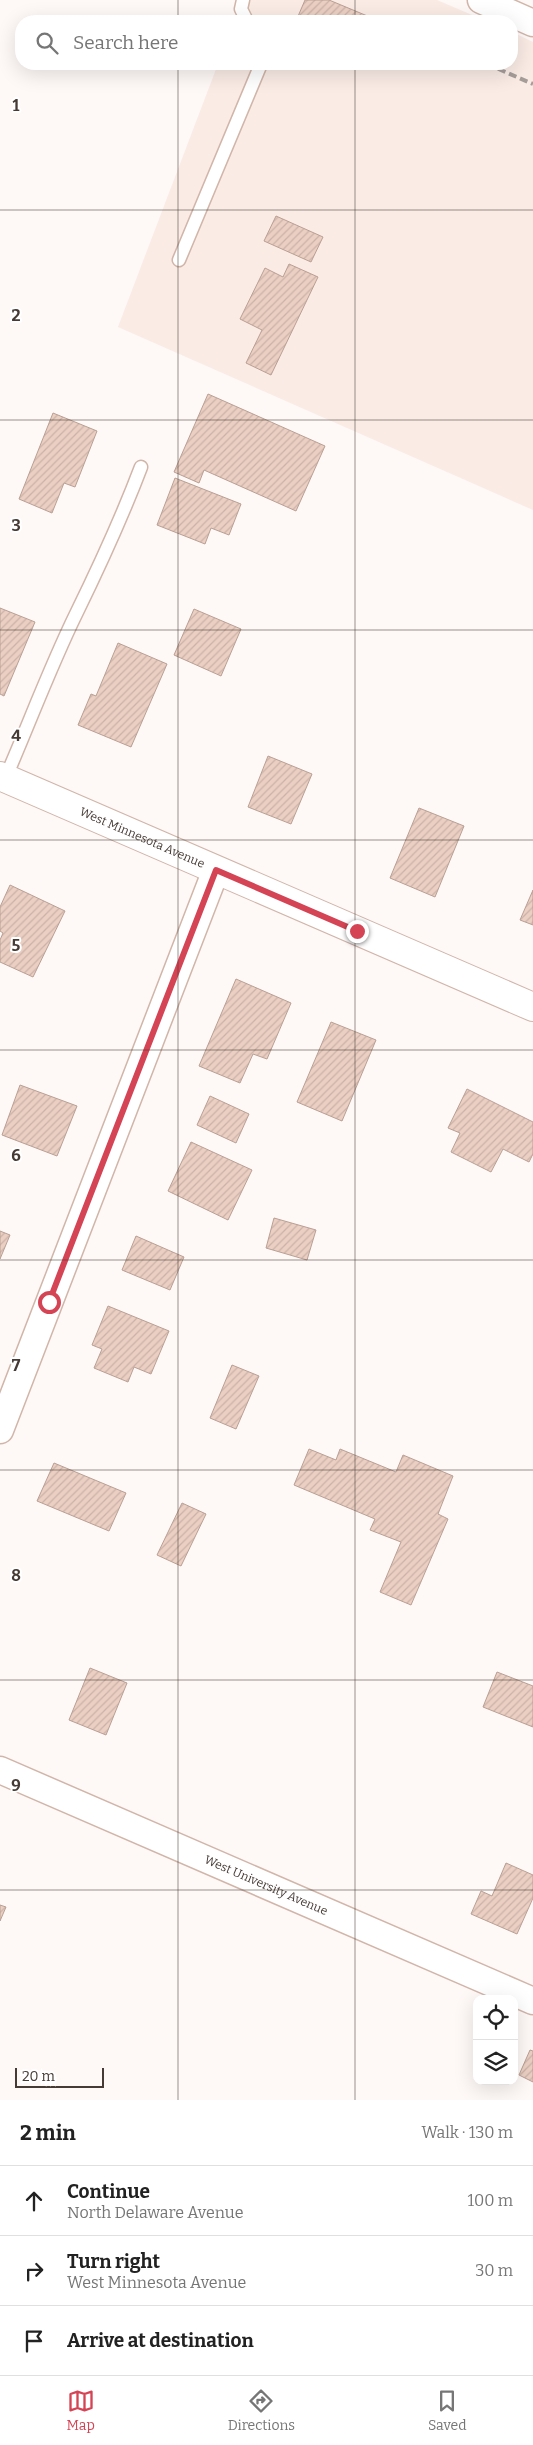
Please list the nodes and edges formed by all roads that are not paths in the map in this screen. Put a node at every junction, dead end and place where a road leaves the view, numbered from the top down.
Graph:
1 (243, 0) edge
2 (481, 0) edge
3 (244, 15) edge
4 (515, 15) edge
5 (518, 16) edge
6 (533, 23) edge
7 (259, 70) edge
8 (180, 260) dead end
9 (141, 467) dead end
10 (2, 778) edge
11 (216, 870) junction
12 (533, 1007) edge
13 (0, 1430) edge
14 (0, 1770) edge
15 (533, 2000) edge

1 - 3 lane
2 - 4 street
5 - 6 street
7 - 8 lane
9 - 10 lane
10 - 11 street, West Minnesota Avenue
11 - 12 street, West Minnesota Avenue
11 - 13 street
14 - 15 street, West University Avenue

